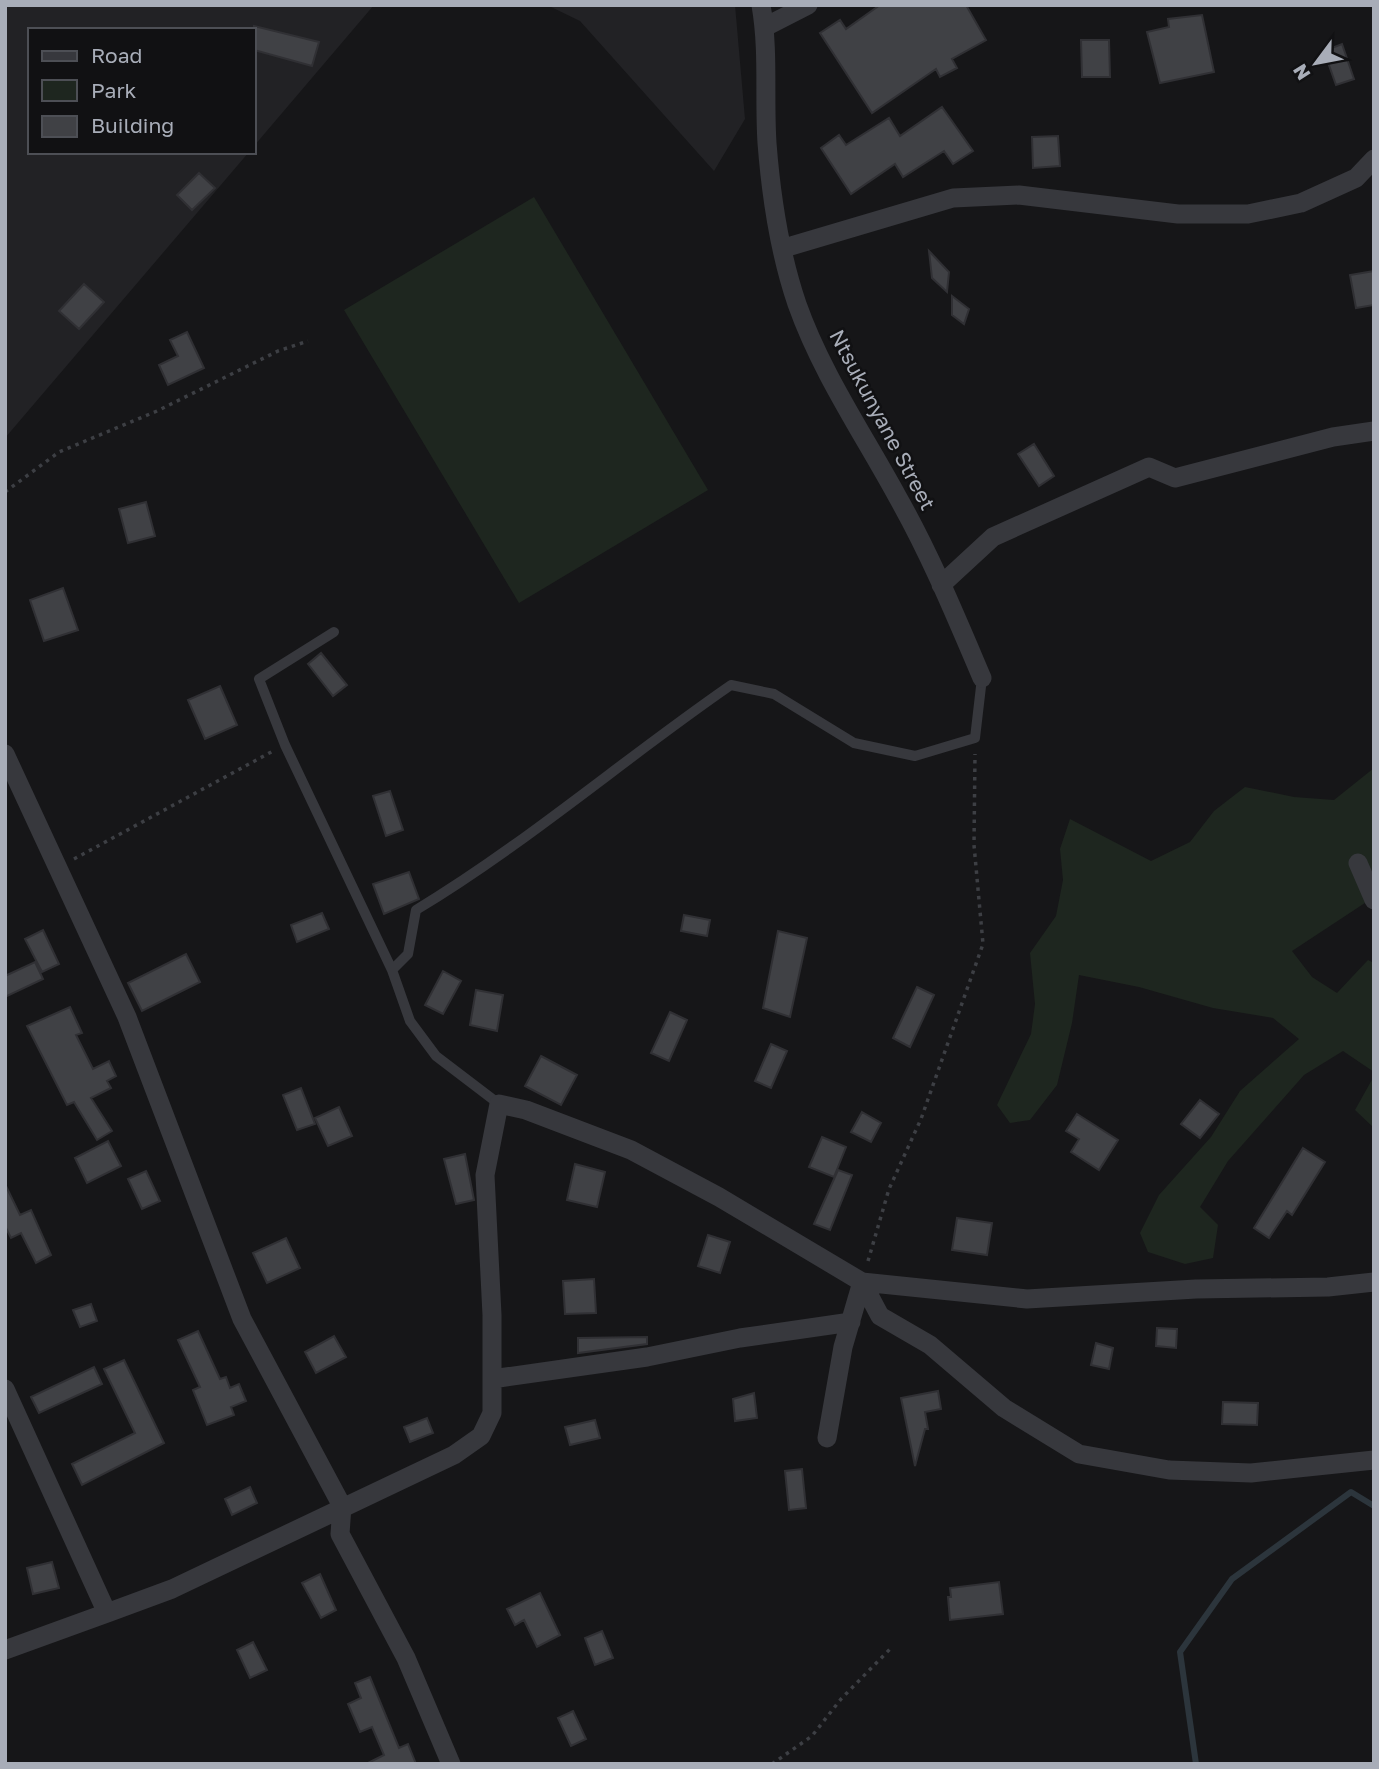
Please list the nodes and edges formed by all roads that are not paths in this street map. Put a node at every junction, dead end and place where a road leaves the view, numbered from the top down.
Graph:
1 (761, 5) edge
2 (808, 5) edge
3 (765, 27) junction
4 (1373, 161) edge
5 (784, 248) junction
6 (1374, 431) edge
7 (941, 585) junction
8 (334, 632) dead end
9 (982, 678) joint
10 (5, 754) edge
11 (1358, 863) dead end
12 (1374, 900) edge
13 (392, 970) junction
14 (499, 1104) junction
15 (862, 1282) junction
16 (1374, 1282) edge
17 (851, 1322) junction
18 (492, 1379) junction
19 (5, 1389) edge
20 (827, 1438) dead end
21 (1374, 1460) edge
22 (342, 1506) junction
23 (107, 1613) junction
24 (5, 1650) edge
25 (451, 1764) edge

1 - 3 street, Ntsukunyane Street
2 - 3 street
3 - 5 street, Ntsukunyane Street
4 - 5 street
5 - 7 street, Ntsukunyane Street
6 - 7 street
7 - 9 street, Ntsukunyane Street
8 - 13 lane
9 - 13 lane
10 - 22 street
11 - 12 street
13 - 14 lane
14 - 15 street
14 - 18 street
15 - 16 street
15 - 17 street
15 - 21 street
17 - 18 street
17 - 20 street
18 - 22 street
19 - 23 street
22 - 23 street
22 - 25 street
23 - 24 street

